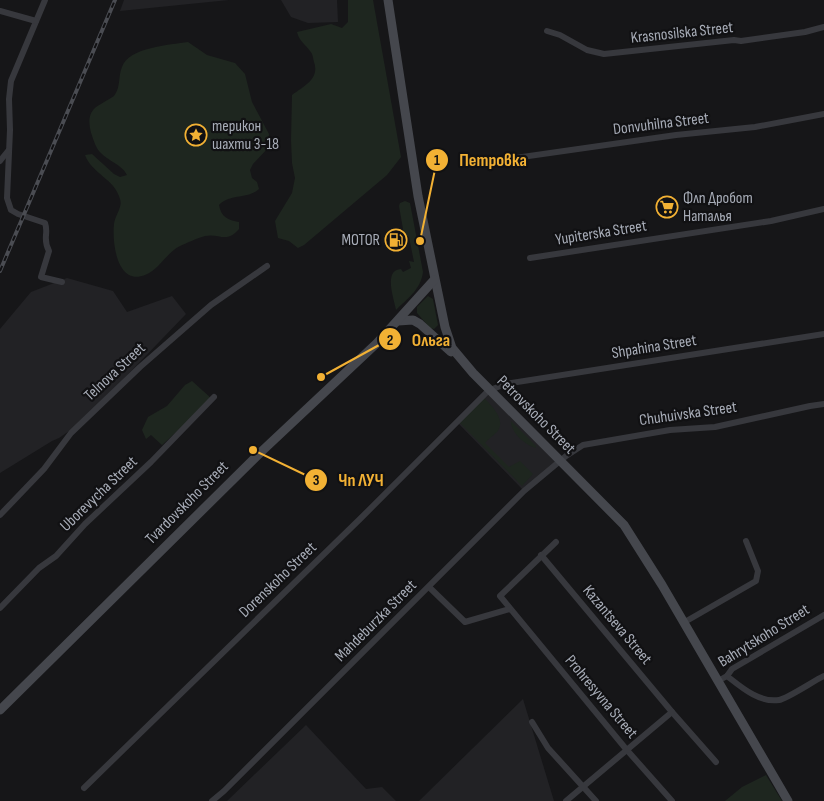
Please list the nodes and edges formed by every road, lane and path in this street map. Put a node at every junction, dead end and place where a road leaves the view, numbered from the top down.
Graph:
1 (45, 0) edge
2 (388, 0) edge
3 (0, 10) edge
4 (36, 21) junction
5 (824, 27) edge
6 (547, 32) dead end
7 (824, 114) edge
8 (8, 151) junction
9 (501, 160) dead end
10 (0, 162) edge
11 (824, 209) edge
12 (530, 258) dead end
13 (266, 266) dead end
14 (434, 280) junction
15 (62, 282) dead end
16 (398, 321) junction
17 (444, 327) junction
18 (428, 330) junction
19 (824, 334) edge
20 (473, 373) junction
21 (490, 390) junction
22 (214, 397) dead end
23 (824, 404) edge
24 (561, 460) junction
25 (0, 515) edge
26 (746, 541) dead end
27 (556, 542) dead end
28 (541, 555) junction
29 (429, 587) junction
30 (0, 608) edge
31 (510, 609) junction
32 (824, 615) edge
33 (684, 623) junction
34 (727, 676) junction
35 (824, 676) edge
36 (718, 681) junction
37 (0, 710) edge
38 (672, 712) junction
39 (532, 722) dead end
40 (626, 749) junction
41 (716, 762) dead end
42 (584, 786) junction
43 (84, 788) dead end
44 (224, 791) junction
45 (212, 801) edge
46 (220, 801) edge
47 (566, 801) edge
48 (596, 801) edge
49 (672, 801) edge
50 (788, 801) edge

1 - 4 street
2 - 14 main road, Petrovskoho Street
3 - 4 street
4 - 8 street
5 - 6 street, Krasnosilska Street
7 - 9 street, Donvuhilna Street
8 - 10 street
8 - 15 street
11 - 12 street, Yupiterska Street
13 - 25 street, Telnova Street
14 - 16 main road, Tvardovskoho Street
14 - 17 main road, Petrovskoho Street
16 - 18 main road
16 - 37 main road, Tvardovskoho Street
17 - 18 main road
17 - 20 main road, Petrovskoho Street
18 - 20 main road
19 - 21 street, Shpahina Street
20 - 21 main road, Petrovskoho Street
21 - 24 main road, Petrovskoho Street
21 - 43 street, Dorenskoho Street
22 - 30 street, Uborevycha Street
23 - 24 street, Chuhuivska Street
24 - 29 street, Mahdeburzka Street
24 - 33 main road, Petrovskoho Street
26 - 33 street
27 - 28 street, Prohresyvna Street
28 - 31 street, Prohresyvna Street
28 - 38 street, Kazantseva Street
29 - 31 street
29 - 44 street, Mahdeburzka Street
31 - 40 street, Prohresyvna Street
32 - 34 street, Bahrytskoho Street
33 - 36 main road, Petrovskoho Street
34 - 35 street
34 - 36 street, Bahrytskoho Street
36 - 50 main road, Petrovskoho Street
38 - 40 street
38 - 41 street, Kazantseva Street
39 - 42 street
40 - 42 street
40 - 49 street, Prohresyvna Street
42 - 47 street
42 - 48 street
44 - 45 street, Mahdeburzka Street
44 - 46 street

